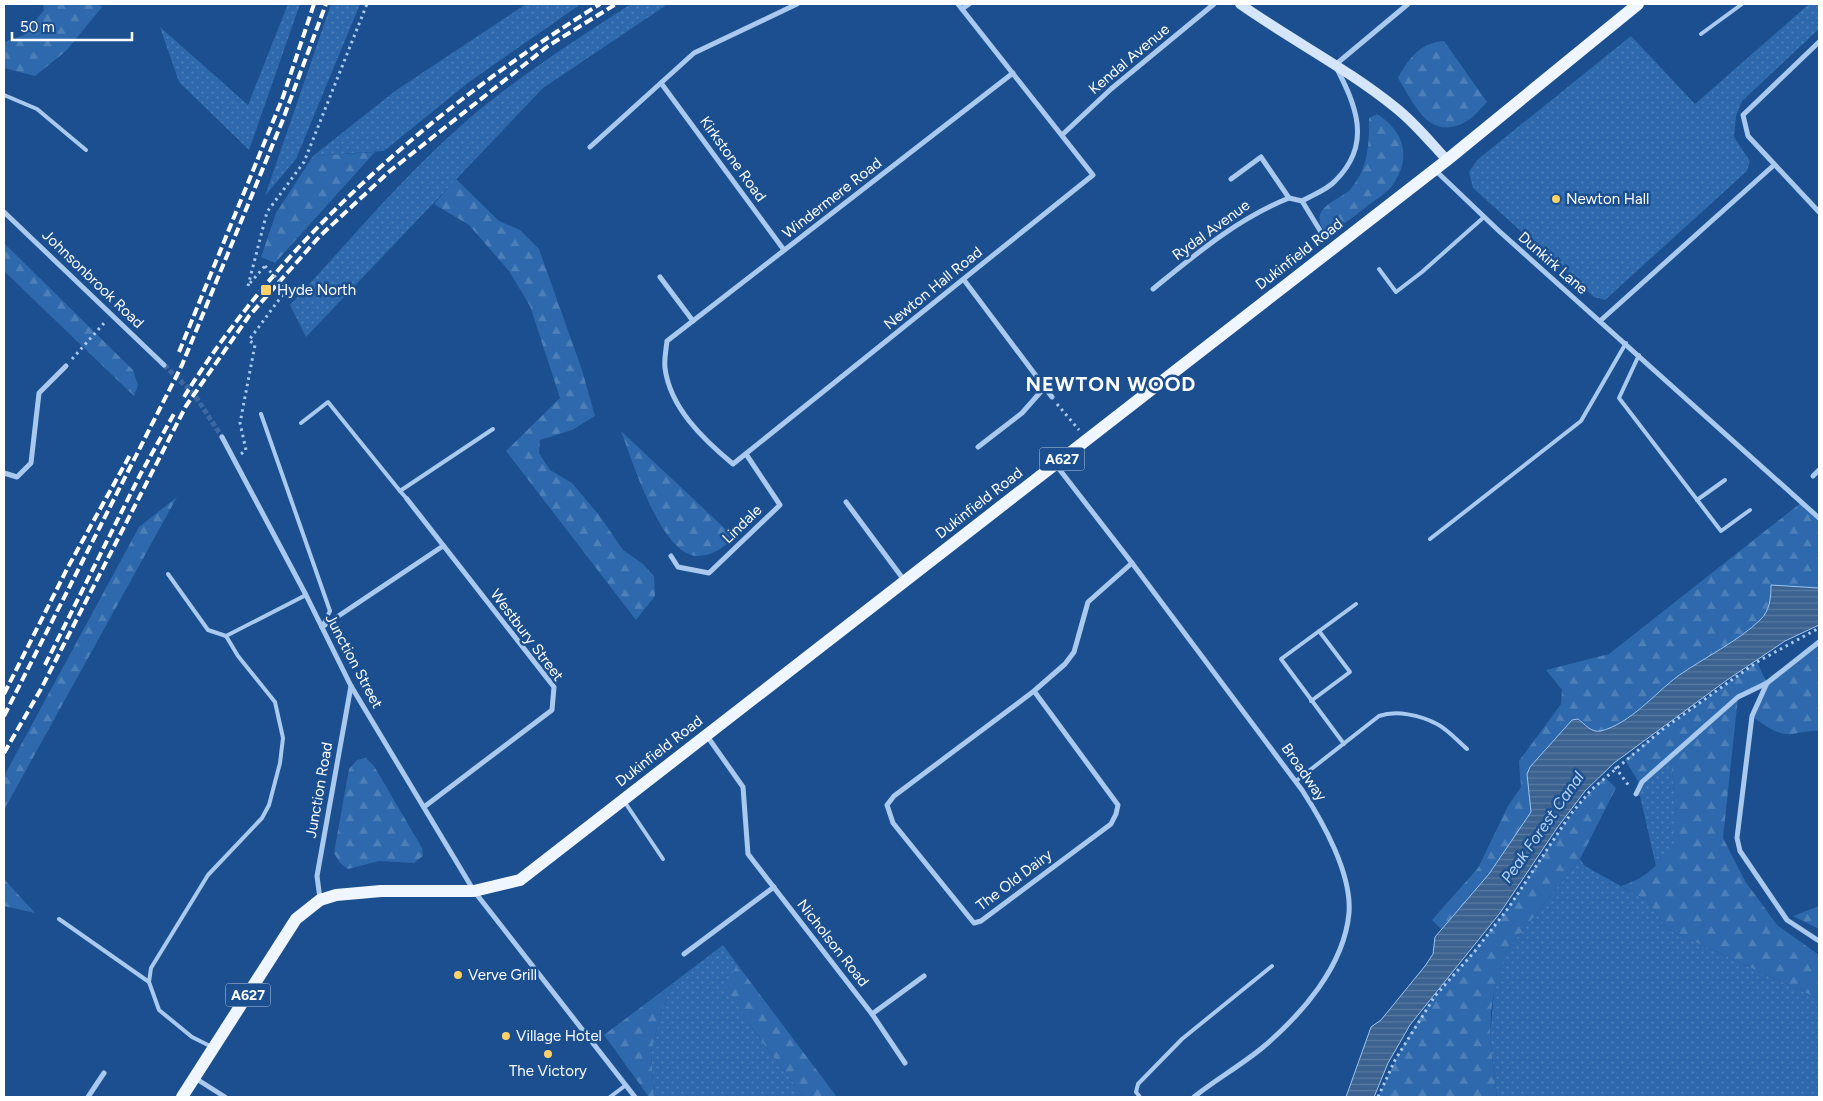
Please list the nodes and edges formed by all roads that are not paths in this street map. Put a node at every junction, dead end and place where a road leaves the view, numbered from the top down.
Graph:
1 (797, 4) edge
2 (958, 4) edge
3 (969, 4) edge
4 (1214, 4) edge
5 (1240, 4) edge
6 (1408, 4) edge
7 (1638, 4) edge
8 (1742, 4) edge
9 (962, 9) junction
10 (1700, 34) dead end
11 (1819, 42) edge
12 (1335, 65) junction
13 (1013, 74) junction
14 (661, 83) junction
15 (4, 95) edge
16 (1062, 136) junction
17 (590, 147) dead end
18 (86, 150) dead end
19 (1447, 160) junction
20 (1774, 165) junction
21 (1435, 170) junction
22 (1231, 179) dead end
23 (1288, 198) junction
24 (1302, 201) junction
25 (4, 212) edge
26 (1819, 212) edge
27 (1484, 217) junction
28 (1321, 232) dead end
29 (784, 250) junction
30 (1379, 270) dead end
31 (660, 277) dead end
32 (964, 280) junction
33 (1153, 289) dead end
34 (693, 321) junction
35 (1600, 321) junction
36 (667, 341) joint
37 (1626, 343) junction
38 (1639, 355) junction
39 (164, 365) tunnel mouth
40 (66, 366) road end
41 (1045, 387) junction
42 (1052, 397) road end
43 (262, 414) dead end
44 (301, 423) dead end
45 (493, 429) dead end
46 (222, 437) tunnel mouth
47 (978, 447) dead end
48 (746, 454) junction
49 (1055, 464) junction
50 (1819, 470) edge
51 (4, 473) edge
52 (1813, 476) dead end
53 (1725, 480) dead end
54 (400, 491) junction
55 (407, 499) joint
56 (1697, 500) junction
57 (846, 502) dead end
58 (1750, 510) dead end
59 (1819, 518) edge
60 (1430, 539) dead end
61 (443, 546) junction
62 (671, 556) dead end
63 (1132, 563) junction
64 (168, 574) dead end
65 (905, 581) junction
66 (306, 595) junction
67 (1356, 604) dead end
68 (322, 626) junction
69 (1319, 631) junction
70 (226, 636) junction
71 (1819, 642) edge
72 (1767, 683) junction
73 (351, 686) junction
74 (1034, 691) junction
75 (1311, 701) junction
76 (706, 735) junction
77 (1344, 744) junction
78 (1467, 750) dead end
79 (1296, 782) junction
80 (1636, 794) road end
81 (623, 800) junction
82 (424, 807) junction
83 (663, 859) dead end
84 (774, 888) junction
85 (474, 891) junction
86 (320, 900) junction
87 (59, 920) dead end
88 (1819, 941) edge
89 (684, 954) dead end
90 (1272, 966) dead end
91 (924, 976) dead end
92 (149, 982) junction
93 (872, 1014) junction
94 (214, 1048) junction
95 (905, 1062) dead end
96 (104, 1074) dead end
97 (195, 1078) junction
98 (626, 1085) junction
99 (88, 1097) edge
100 (182, 1097) edge
101 (225, 1097) edge
102 (610, 1097) edge
103 (635, 1097) edge
104 (1140, 1097) edge
105 (1194, 1097) edge

1 - 14 street
2 - 9 street, Newton Hall Road
3 - 9 street
4 - 16 street, Kendal Avenue
5 - 12 street
6 - 12 street
7 - 19 main road, Dukinfield Road / A627
8 - 10 lane
9 - 13 street, Newton Hall Road
11 - 20 street
12 - 19 street
12 - 24 street
13 - 16 street, Newton Hall Road
13 - 29 street, Windermere Road
14 - 17 street
14 - 29 street, Kirkstone Road
15 - 18 lane
16 - 32 street, Newton Hall Road
19 - 21 main road, Dukinfield Road / A627
20 - 26 street
20 - 35 street
21 - 27 street, Dunkirk Lane
21 - 49 main road, Dukinfield Road / A627
22 - 23 street, Rydal Avenue
23 - 24 street
23 - 33 street, Rydal Avenue
24 - 28 street
25 - 39 street, Johnsonbrook Road
27 - 30 lane
27 - 35 street, Dunkirk Lane
29 - 34 street, Windermere Road
31 - 34 street
32 - 41 street
32 - 48 street, Newton Hall Road
34 - 36 street, Windermere Road
35 - 37 street, Dunkirk Lane
36 - 48 street, Newton Hall Road
37 - 38 street, Dunkirk Lane
37 - 60 lane
38 - 56 lane
38 - 59 street, Dunkirk Lane
40 - 51 street
41 - 42 street
41 - 47 street
43 - 68 lane
44 - 54 lane
45 - 54 lane
46 - 66 street, Junction Street
48 - 62 street, Lindale
49 - 63 street, Broadway
49 - 65 main road, Dukinfield Road / A627
50 - 52 street
53 - 56 lane
54 - 55 lane
55 - 61 street, Westbury Street
56 - 58 lane
57 - 65 street
61 - 68 street
61 - 82 street, Westbury Street
63 - 74 street, The Old Dairy
63 - 79 street, Broadway
64 - 70 lane
65 - 76 main road, Dukinfield Road / A627
66 - 68 street, Junction Street
66 - 70 lane
67 - 69 lane
68 - 73 street, Junction Street
69 - 75 lane
69 - 75 lane
70 - 92 lane
71 - 72 street
72 - 80 street
72 - 88 street
73 - 82 street, Junction Street
73 - 86 street, Junction Road
74 - 74 street, The Old Dairy
75 - 77 lane
76 - 81 main road, Dukinfield Road / A627
76 - 84 street, Nicholson Road
77 - 78 lane
77 - 79 lane
79 - 105 street, Broadway
81 - 83 lane
81 - 85 main road, Dukinfield Road / A627
82 - 85 street, Junction Street
84 - 89 street
84 - 93 street, Nicholson Road
85 - 86 main road, Dukinfield Road / A627
85 - 98 street, Junction Street
86 - 94 main road, A627
87 - 92 lane
90 - 104 lane
91 - 93 street
92 - 94 lane
93 - 95 street, Nicholson Road
94 - 97 main road, A627
96 - 99 street
97 - 100 main road, A627
97 - 101 street
98 - 102 lane
98 - 103 street, Junction Street

